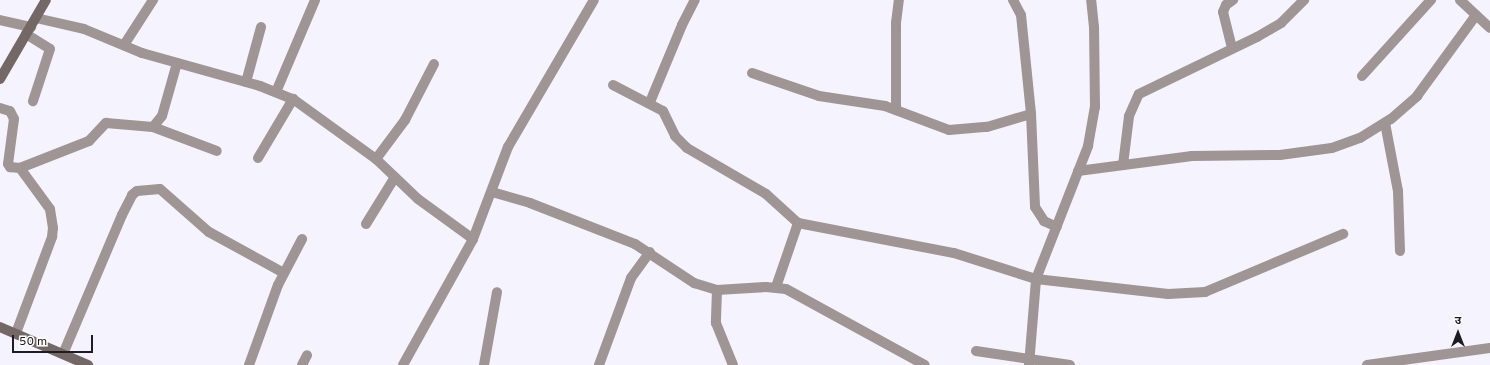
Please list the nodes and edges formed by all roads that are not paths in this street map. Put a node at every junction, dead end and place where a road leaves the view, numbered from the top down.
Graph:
1 (46, 0) edge
2 (153, 0) edge
3 (315, 0) edge
4 (594, 0) edge
5 (695, 0) edge
6 (899, 0) edge
7 (1013, 0) edge
8 (1091, 0) edge
9 (1233, 0) edge
10 (1304, 0) edge
11 (1431, 0) edge
12 (1460, 0) edge
13 (1476, 15) junction
14 (0, 20) edge
15 (31, 27) junction
16 (261, 27) dead end
17 (1490, 28) edge
18 (124, 45) junction
19 (1232, 48) junction
20 (177, 63) junction
21 (434, 64) dead end
22 (752, 72) dead end
23 (1362, 76) dead end
24 (0, 79) edge
25 (246, 82) junction
26 (613, 85) dead end
27 (276, 92) junction
28 (293, 99) junction
29 (33, 101) dead end
30 (650, 102) junction
31 (0, 108) edge
32 (896, 110) junction
33 (1031, 114) junction
34 (1385, 123) junction
35 (153, 127) junction
36 (216, 151) dead end
37 (258, 158) dead end
38 (376, 159) junction
39 (1122, 165) junction
40 (20, 168) junction
41 (1078, 171) junction
42 (395, 177) junction
43 (492, 192) junction
44 (366, 224) dead end
45 (798, 224) junction
46 (1057, 227) junction
47 (1343, 234) dead end
48 (302, 239) dead end
49 (473, 239) junction
50 (650, 252) junction
51 (1400, 252) dead end
52 (284, 272) junction
53 (1036, 279) junction
54 (776, 287) junction
55 (717, 290) junction
56 (497, 292) dead end
57 (0, 327) edge
58 (16, 333) junction
59 (1490, 348) edge
60 (976, 350) dead end
61 (63, 354) junction
62 (307, 355) dead end
63 (1030, 362) edge
64 (88, 365) edge
65 (249, 365) edge
66 (302, 365) edge
67 (403, 365) edge
68 (484, 365) edge
69 (599, 365) edge
70 (733, 365) edge
71 (925, 365) edge
72 (1070, 365) edge
73 (1367, 365) edge

1 - 15 street
2 - 18 street
3 - 27 street
4 - 43 street
5 - 30 street
6 - 32 street
7 - 33 street
8 - 41 street
9 - 19 street
10 - 19 street
11 - 23 street
12 - 13 street
13 - 17 street
13 - 34 street
14 - 15 street
15 - 18 street
15 - 24 street
15 - 29 street
16 - 25 street
18 - 20 street
19 - 39 street
20 - 25 street
20 - 35 street
21 - 38 street
22 - 32 street
25 - 27 street
26 - 30 street
27 - 28 street
28 - 37 street
28 - 38 street
30 - 45 street
31 - 40 street
32 - 33 street
33 - 46 street
34 - 39 street
34 - 51 street
35 - 36 street
35 - 40 street
38 - 42 street
39 - 41 street
40 - 58 street
41 - 46 street
42 - 44 street
42 - 49 street
43 - 49 street
43 - 50 street
45 - 53 street
45 - 54 street
46 - 53 street
47 - 53 street
48 - 52 street
49 - 67 street
50 - 55 street
50 - 69 street
52 - 61 street
52 - 65 street
53 - 63 street
54 - 55 street
54 - 71 street
55 - 70 street
56 - 68 street
57 - 58 street
58 - 61 street
59 - 73 street
60 - 63 street
61 - 64 street
62 - 66 street
63 - 72 street

